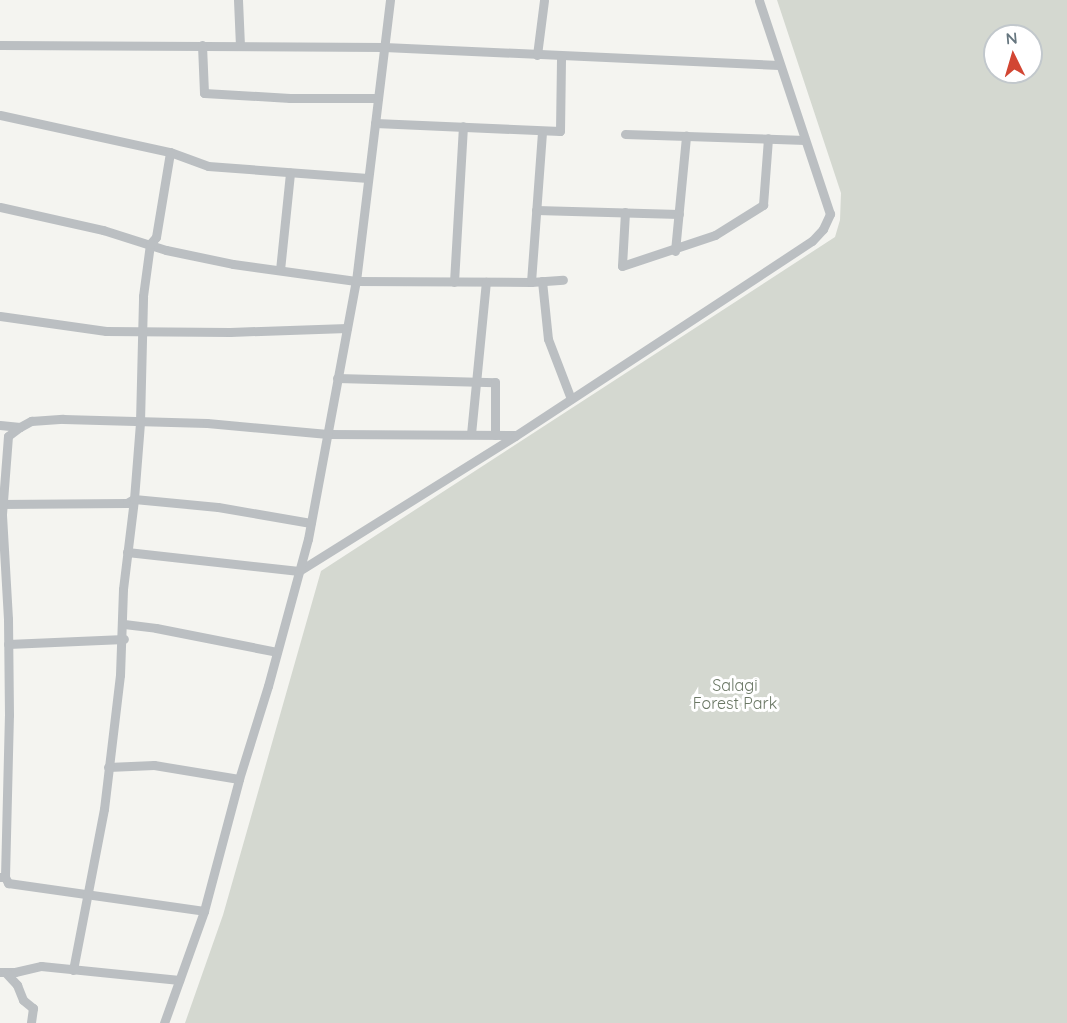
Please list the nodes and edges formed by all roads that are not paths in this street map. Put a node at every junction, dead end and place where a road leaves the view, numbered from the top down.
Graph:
1 (238, 0) edge
2 (390, 0) edge
3 (544, 0) edge
4 (759, 0) edge
5 (0, 45) edge
6 (202, 45) junction
7 (240, 45) junction
8 (384, 47) junction
9 (537, 55) junction
10 (561, 56) junction
11 (779, 65) junction
12 (378, 98) junction
13 (0, 115) edge
14 (375, 123) junction
15 (463, 126) junction
16 (542, 132) junction
17 (625, 134) dead end
18 (686, 136) junction
19 (768, 138) junction
20 (805, 140) junction
21 (171, 152) junction
22 (290, 173) junction
23 (368, 178) junction
24 (0, 207) edge
25 (536, 210) junction
26 (625, 212) junction
27 (679, 214) junction
28 (150, 244) junction
29 (675, 251) junction
30 (280, 270) junction
31 (563, 280) dead end
32 (356, 281) junction
33 (542, 281) junction
34 (454, 282) junction
35 (486, 282) junction
36 (531, 282) junction
37 (0, 316) edge
38 (347, 328) junction
39 (143, 331) junction
40 (338, 378) junction
41 (475, 379) junction
42 (571, 399) junction
43 (140, 422) junction
44 (0, 425) edge
45 (20, 427) junction
46 (328, 434) junction
47 (471, 434) junction
48 (495, 435) junction
49 (515, 435) junction
50 (134, 499) junction
51 (2, 503) edge
52 (311, 523) junction
53 (127, 552) junction
54 (299, 571) junction
55 (124, 624) junction
56 (124, 639) junction
57 (5, 648) edge
58 (277, 652) junction
59 (4, 761) edge
60 (108, 767) junction
61 (239, 779) junction
62 (3, 877) edge
63 (89, 897) junction
64 (204, 911) junction
65 (73, 970) junction
66 (2, 972) edge
67 (178, 980) junction
68 (31, 1023) edge
69 (164, 1023) edge

1 - 7 street
2 - 8 street
3 - 9 street
4 - 11 street
5 - 6 street
6 - 7 street
6 - 12 street
7 - 8 street
8 - 9 street
8 - 12 street
9 - 10 street
10 - 11 street
10 - 16 street
11 - 20 street
12 - 14 street
13 - 21 street
14 - 15 street
14 - 23 street
15 - 16 street
15 - 34 street
16 - 25 street
17 - 18 street
18 - 19 street
18 - 27 street
19 - 20 street
19 - 29 street
20 - 42 street
21 - 22 street
21 - 28 street
22 - 23 street
22 - 30 street
23 - 32 street
24 - 28 street
25 - 26 street
25 - 36 street
26 - 27 street
26 - 29 street
27 - 29 street
28 - 30 street
28 - 39 street
30 - 32 street
31 - 33 street
32 - 34 street
32 - 38 street
33 - 36 street
33 - 42 street
34 - 35 street
35 - 36 street
35 - 41 street
37 - 39 street
38 - 39 street
38 - 40 street
39 - 43 street
40 - 41 street
40 - 46 street
41 - 47 street
41 - 48 street
42 - 49 street
43 - 45 street
43 - 46 street
43 - 50 street
44 - 45 street
45 - 51 street
46 - 47 street
46 - 52 street
47 - 48 street
48 - 49 street
49 - 54 street
50 - 51 street
50 - 52 street
50 - 53 street
51 - 57 street
52 - 54 street
53 - 54 street
53 - 55 street
54 - 58 street
55 - 56 street
55 - 58 street
56 - 57 street
56 - 60 street
57 - 59 street
58 - 61 street
59 - 62 street
60 - 61 street
60 - 63 street
61 - 64 street
62 - 63 street
63 - 64 street
63 - 65 street
64 - 67 street
65 - 66 street
65 - 67 street
66 - 68 street
67 - 69 street

